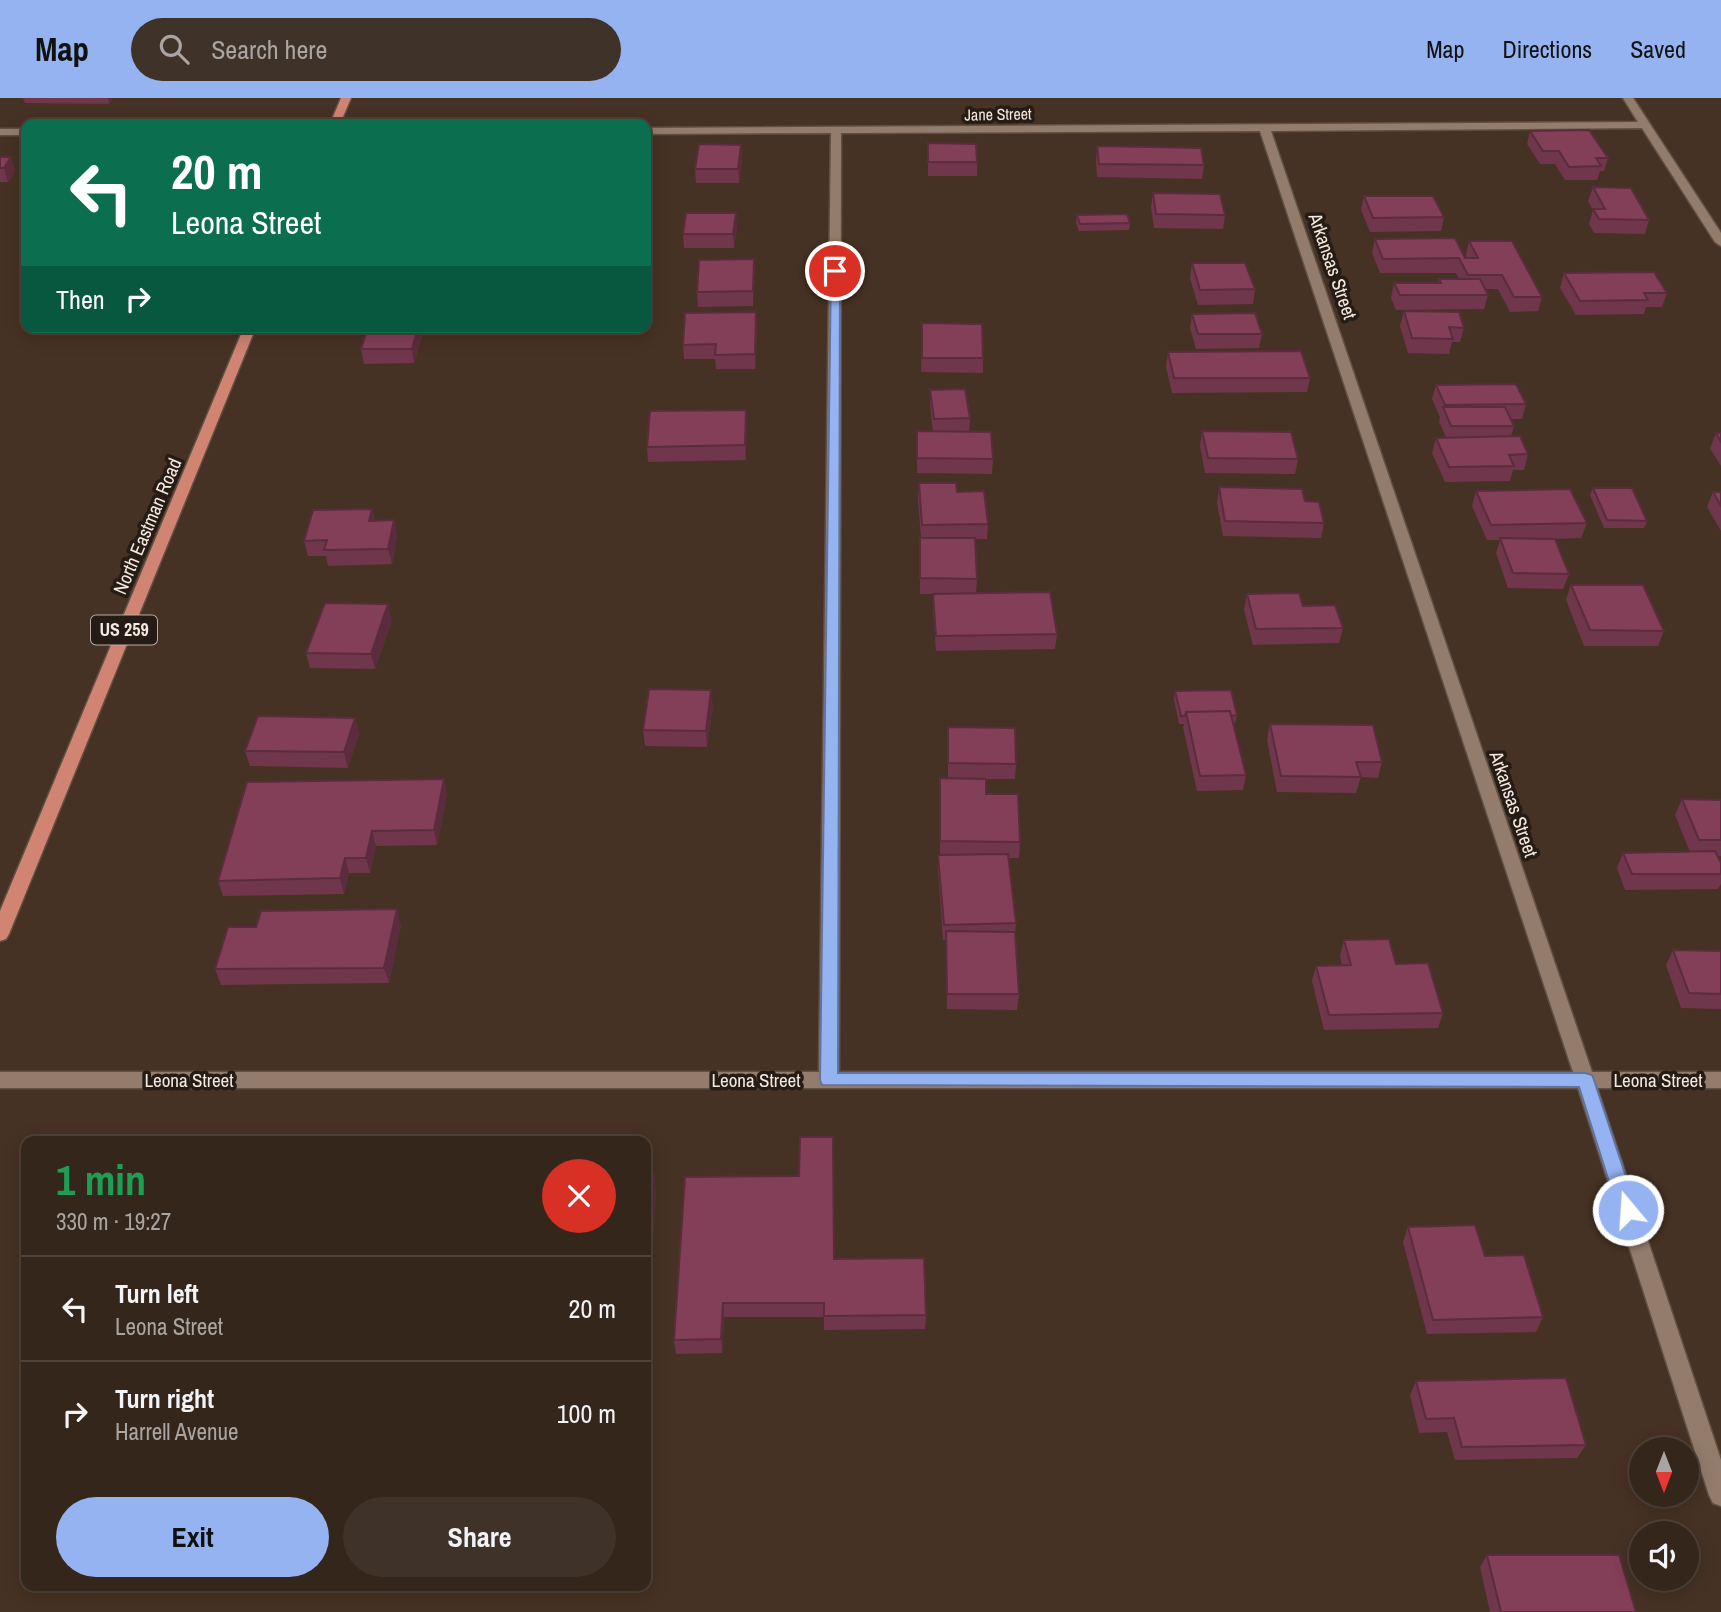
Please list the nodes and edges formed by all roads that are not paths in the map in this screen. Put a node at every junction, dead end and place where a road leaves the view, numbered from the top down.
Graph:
1 (346, 98) edge
2 (1628, 98) edge
3 (337, 119) edge
4 (1645, 125) junction
5 (1264, 127) junction
6 (651, 131) edge
7 (836, 131) junction
8 (0, 132) edge
9 (21, 132) edge
10 (1707, 220) junction
11 (1721, 220) edge
12 (1721, 242) edge
13 (248, 333) edge
14 (0, 934) edge
15 (0, 1080) edge
16 (829, 1080) junction
17 (1585, 1080) junction
18 (1721, 1080) edge
19 (1721, 1495) edge

1 - 3 main road
2 - 4 street
4 - 5 street, Jane Street
4 - 10 street
5 - 7 street, Jane Street
5 - 17 street, Arkansas Street
6 - 7 street, Jane Street
7 - 16 street
8 - 9 street
10 - 11 street
10 - 12 street
13 - 14 main road, North Eastman Road / US 259
15 - 16 street, Leona Street
16 - 17 street, Leona Street
17 - 18 street, Leona Street
17 - 19 street, Arkansas Street

